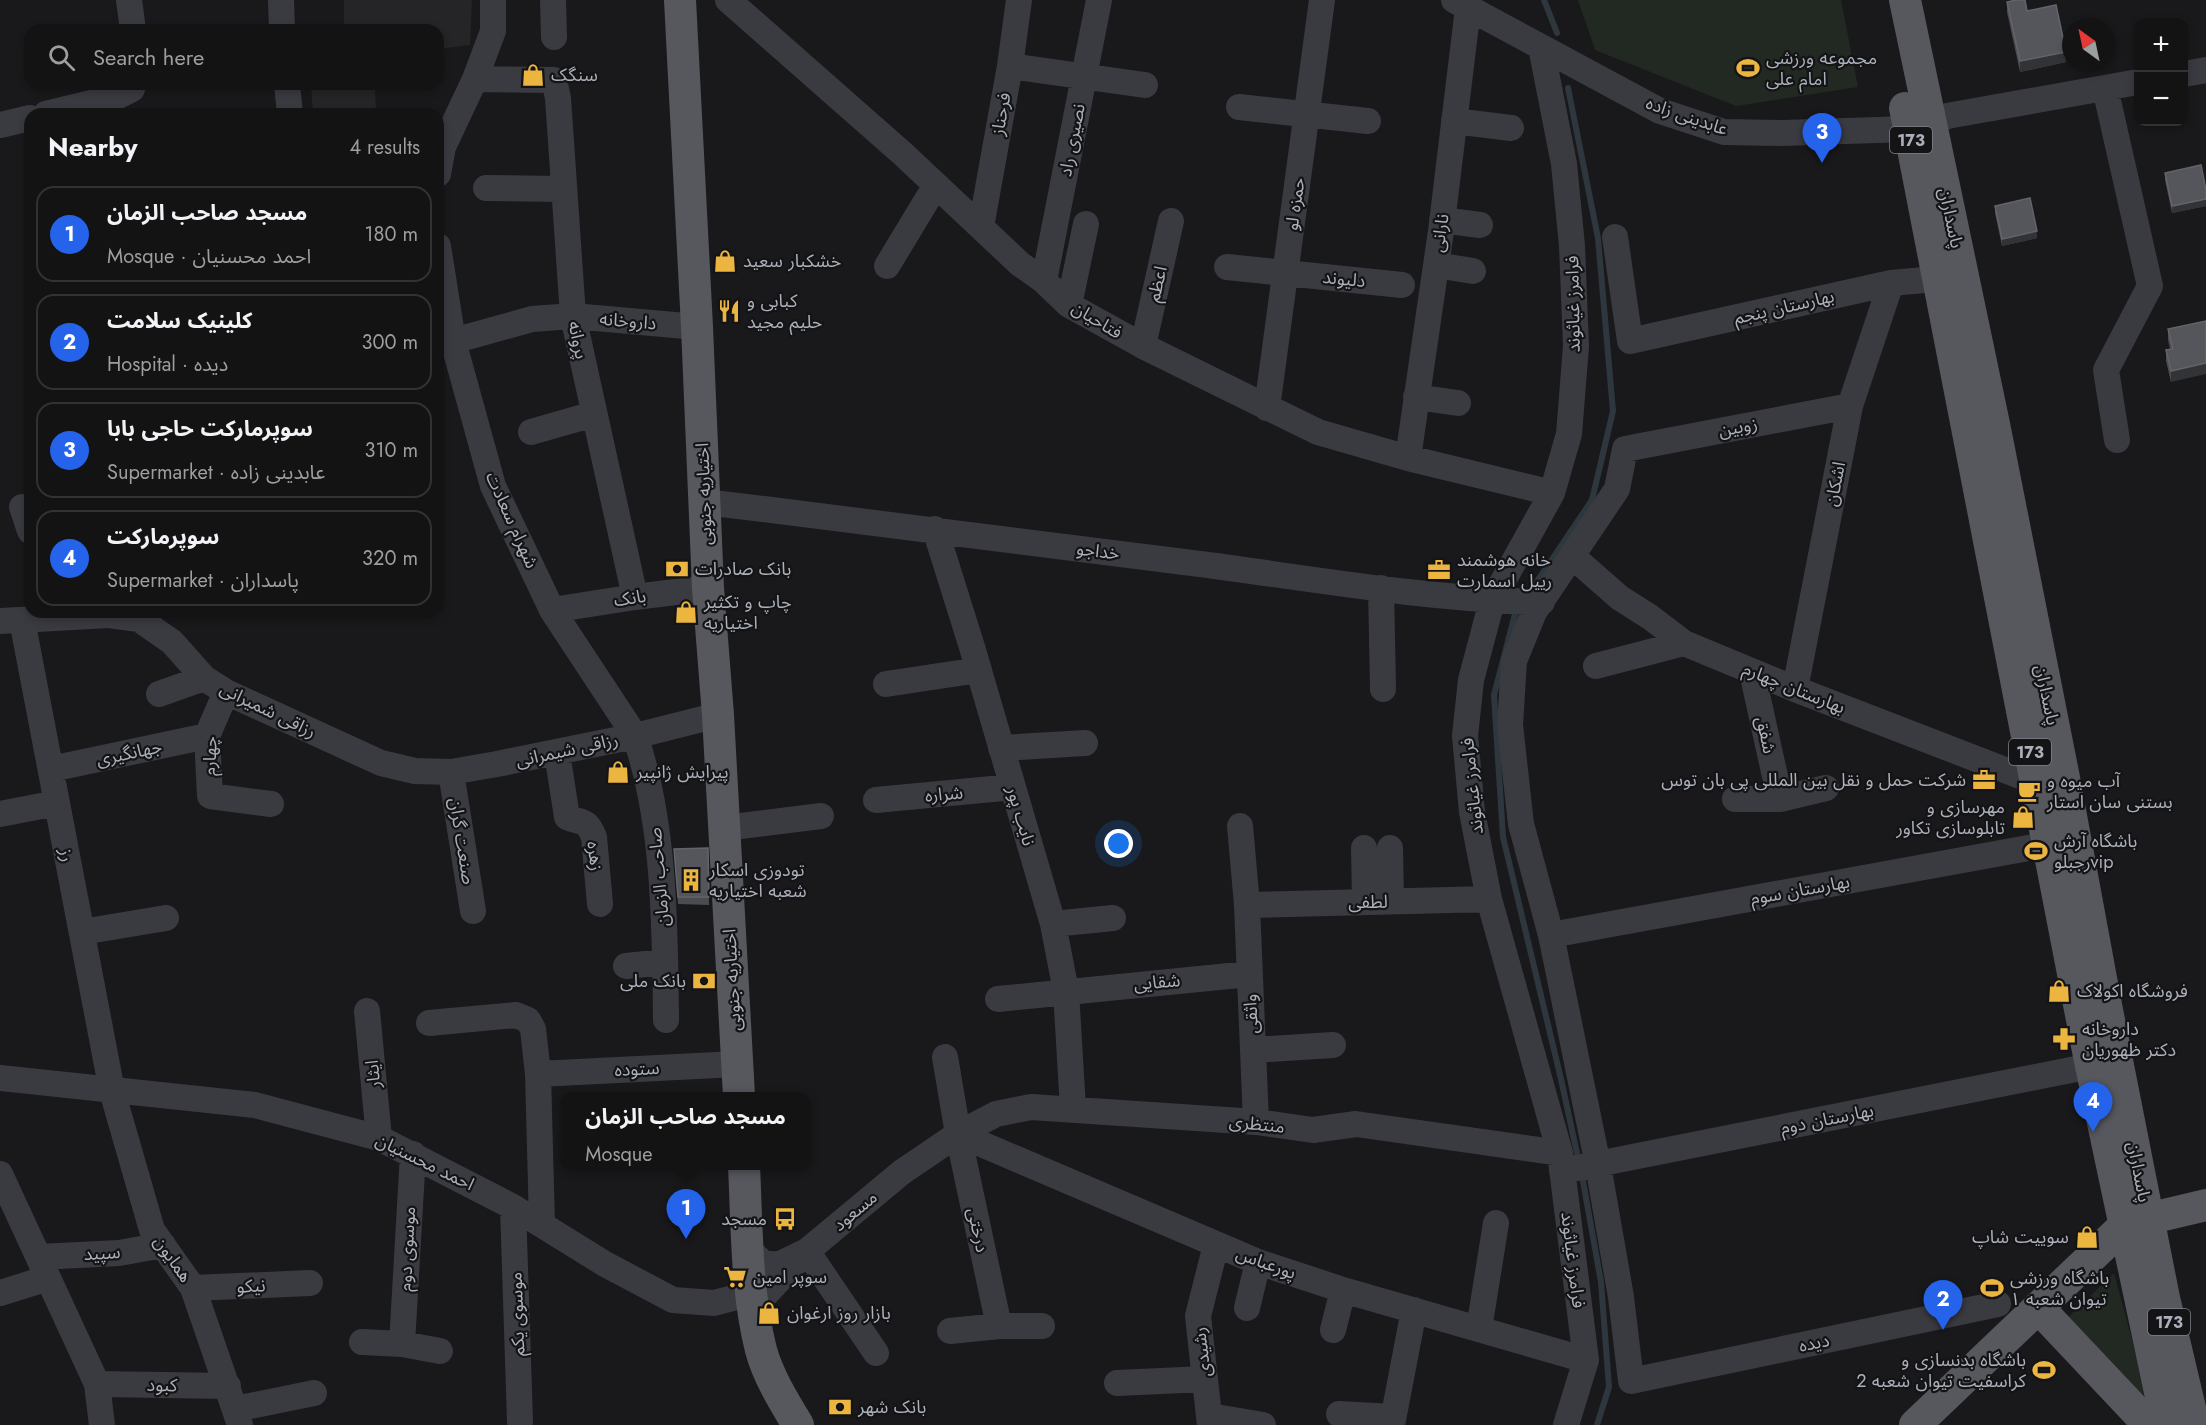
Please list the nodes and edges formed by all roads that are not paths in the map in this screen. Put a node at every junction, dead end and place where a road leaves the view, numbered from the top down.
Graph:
1 (129, 0) edge
2 (281, 0) edge
3 (493, 0) edge
4 (553, 0) edge
5 (680, 0) edge
6 (728, 0) edge
7 (1019, 0) edge
8 (1099, 0) edge
9 (1323, 0) edge
10 (1499, 0) edge
11 (1884, 0) edge
12 (1905, 0) edge
13 (1461, 4) edge
14 (132, 24) edge
15 (282, 24) edge
16 (1501, 26) junction
17 (554, 37) dead end
18 (1541, 47) junction
19 (1010, 66) junction
20 (2206, 70) edge
21 (2188, 73) edge
22 (1084, 75) junction
23 (475, 79) junction
24 (2134, 83) edge
25 (1145, 85) dead end
26 (2105, 88) junction
27 (130, 90) edge
28 (288, 90) edge
29 (1239, 107) dead end
30 (72, 108) edge
31 (289, 108) edge
32 (1307, 113) junction
33 (24, 119) edge
34 (1454, 120) junction
35 (1368, 121) dead end
36 (0, 125) edge
37 (1920, 127) junction
38 (1511, 128) dead end
39 (444, 145) edge
40 (936, 185) junction
41 (486, 188) dead end
42 (564, 189) junction
43 (1442, 220) junction
44 (1171, 221) dead end
45 (1086, 224) dead end
46 (1480, 225) dead end
47 (981, 227) junction
48 (1615, 237) dead end
49 (1436, 265) junction
50 (887, 266) dead end
51 (1227, 267) dead end
52 (1473, 272) dead end
53 (1285, 273) junction
54 (1951, 278) junction
55 (1044, 281) junction
56 (1891, 283) junction
57 (444, 284) edge
58 (1402, 285) dead end
59 (1069, 305) junction
60 (573, 316) junction
61 (697, 327) junction
62 (453, 341) junction
63 (1143, 346) junction
64 (1416, 397) junction
65 (1458, 403) dead end
66 (1850, 406) junction
67 (1267, 408) junction
68 (594, 414) junction
69 (531, 432) dead end
70 (2116, 440) dead end
71 (1408, 458) junction
72 (1552, 493) junction
73 (705, 502) junction
74 (22, 507) dead end
75 (24, 513) edge
76 (935, 529) junction
77 (1572, 556) junction
78 (708, 588) junction
79 (1381, 588) junction
80 (634, 597) junction
81 (1492, 601) junction
82 (1542, 602) junction
83 (552, 610) junction
84 (29, 618) edge
85 (132, 618) edge
86 (11, 620) edge
87 (1683, 643) junction
88 (1596, 666) dead end
89 (979, 670) junction
90 (1752, 672) junction
91 (204, 678) junction
92 (886, 684) dead end
93 (1383, 689) dead end
94 (1795, 689) junction
95 (226, 692) junction
96 (159, 694) dead end
97 (718, 715) junction
98 (207, 736) junction
99 (635, 736) junction
100 (1085, 743) dead end
101 (1001, 748) junction
102 (557, 753) junction
103 (51, 769) junction
104 (415, 771) joint
105 (451, 772) junction
106 (2050, 780) junction
107 (1013, 787) junction
108 (1826, 788) dead end
109 (1736, 799) dead end
110 (1780, 799) junction
111 (876, 800) dead end
112 (57, 803) junction
113 (271, 804) dead end
114 (0, 814) edge
115 (821, 816) dead end
116 (1240, 825) dead end
117 (724, 828) junction
118 (2062, 842) junction
119 (1364, 848) dead end
120 (1390, 848) dead end
121 (1489, 899) junction
122 (1365, 902) junction
123 (1392, 902) junction
124 (600, 904) dead end
125 (1247, 905) junction
126 (473, 911) dead end
127 (166, 918) dead end
128 (1113, 918) dead end
129 (1053, 924) junction
130 (82, 932) junction
131 (1551, 935) junction
132 (665, 962) junction
133 (626, 966) dead end
134 (1249, 974) junction
135 (1066, 991) junction
136 (998, 999) dead end
137 (367, 1011) dead end
138 (666, 1020) dead end
139 (429, 1023) dead end
140 (1333, 1045) dead end
141 (1253, 1050) junction
142 (945, 1057) dead end
143 (737, 1064) junction
144 (2091, 1066) junction
145 (538, 1074) junction
146 (0, 1078) edge
147 (112, 1091) junction
148 (739, 1092) edge
149 (1073, 1109) junction
150 (1256, 1122) junction
151 (958, 1134) junction
152 (379, 1138) junction
153 (413, 1154) junction
154 (1561, 1162) junction
155 (1598, 1165) junction
156 (744, 1170) edge
157 (0, 1174) edge
158 (2206, 1205) edge
159 (513, 1207) junction
160 (2137, 1221) junction
161 (1496, 1223) dead end
162 (542, 1224) junction
163 (163, 1245) junction
164 (1216, 1245) junction
165 (749, 1250) junction
166 (807, 1251) junction
167 (1258, 1262) junction
168 (44, 1267) junction
169 (310, 1283) dead end
170 (193, 1288) junction
171 (1343, 1290) junction
172 (0, 1293) edge
173 (1998, 1304) dead end
174 (753, 1306) junction
175 (1247, 1308) dead end
176 (1414, 1310) junction
177 (2049, 1319) junction
178 (999, 1326) junction
179 (1042, 1326) dead end
180 (1479, 1329) junction
181 (1333, 1330) dead end
182 (950, 1331) dead end
183 (362, 1342) dead end
184 (402, 1344) junction
185 (440, 1351) dead end
186 (876, 1353) dead end
187 (1586, 1360) junction
188 (1205, 1379) junction
189 (1117, 1383) dead end
190 (97, 1384) junction
191 (314, 1393) dead end
192 (234, 1407) edge
193 (1339, 1414) dead end
194 (1210, 1420) edge
195 (520, 1421) dead end
196 (1393, 1421) edge
197 (102, 1425) edge
198 (798, 1425) edge
199 (1263, 1425) edge
200 (1566, 1425) edge
201 (1915, 1425) edge
202 (1935, 1425) edge
203 (2149, 1425) edge
204 (2167, 1425) edge
205 (2194, 1425) edge

1 - 14 street
2 - 15 street
3 - 23 street
4 - 17 street
5 - 61 main road, اختیاریه جنوبی
6 - 40 street, فتاحیان
7 - 19 street, فرحناز
8 - 22 street, نصیری راد
9 - 32 street, حمزه لو
10 - 16 street
11 - 37 main road, پاسداران / 173
12 - 37 main road, پاسداران / 173
13 - 16 street, عابدینی زاده
13 - 34 street, نارانی
16 - 18 street, عابدینی زاده
18 - 37 street, عابدینی زاده
18 - 72 street, فرامرز غیاثوند
19 - 22 street
19 - 47 street, فرحناز
20 - 21 street
22 - 25 street
22 - 55 street, نصیری راد
23 - 39 street
23 - 42 street, پروانه
24 - 26 street, عابدینی زاده
26 - 37 street, عابدینی زاده
26 - 70 street
27 - 30 street
28 - 31 street
29 - 32 street
32 - 35 street
32 - 53 street, حمزه لو
33 - 36 street
34 - 38 street
34 - 43 street, نارانی
37 - 54 main road, پاسداران / 173
40 - 47 street, فتاحیان
40 - 50 street
41 - 42 street
42 - 60 street, پروانه
43 - 46 street
43 - 49 street, نارانی
44 - 63 street, اعظم
45 - 59 street
47 - 55 street, فتاحیان
48 - 56 street, بهارستان پنجم
49 - 52 street
49 - 64 street, نارانی
51 - 53 street, دلیوند
53 - 58 street, دلیوند
53 - 67 street, حمزه لو
54 - 56 street, بهارستان پنجم
54 - 106 main road, پاسداران / 173
55 - 59 street, فتاحیان
56 - 66 street, اشکان
57 - 62 street, شهرام سعادت
59 - 63 street, فتاحیان
60 - 61 street, داروخانه
60 - 62 street, داروخانه
60 - 68 street, پروانه
61 - 73 main road, اختیاریه جنوبی
62 - 83 street, شهرام سعادت
63 - 67 street, فتاحیان
64 - 65 street
64 - 71 street, نارانی
66 - 77 street, زوبین
66 - 94 street, اشکان
67 - 71 street, فتاحیان
68 - 69 street
68 - 80 street, پروانه
71 - 72 street, فتاحیان
72 - 81 street, فرامرز غیاثوند
73 - 76 street, خداجو
73 - 78 main road, اختیاریه جنوبی
74 - 75 street
76 - 79 street, خداجو
76 - 89 street, نایب پور
77 - 82 street
77 - 87 street, بهارستان چهارم
78 - 80 street, بانک
78 - 97 main road, اختیاریه جنوبی
79 - 81 street, خداجو
79 - 93 street
80 - 83 street, بانک
81 - 82 street, خداجو
81 - 121 street, فرامرز غیاثوند
82 - 131 street
83 - 99 street, شهرام سعادت
84 - 86 street
85 - 91 street, رزاقی شمیرانی
86 - 103 street, رز
87 - 88 street
87 - 90 street, بهارستان چهارم
89 - 92 street
89 - 101 street, نایب پور
90 - 94 street, بهارستان چهارم
90 - 110 street, شفق
91 - 95 street, رزاقی شمیرانی
91 - 96 street
94 - 106 street, بهارستان چهارم
95 - 98 street, چهارم
95 - 104 street, رزاقی شمیرانی
97 - 99 street, رزاقی شیمرانی
97 - 117 main road, اختیاریه جنوبی
98 - 103 street, جهانگیری
98 - 113 street, چهارم
99 - 102 street, رزاقی شیمرانی
99 - 132 street, صاحب الزمان
100 - 101 street
101 - 107 street, نایب پور
102 - 105 street, رزاقی شیمرانی
102 - 124 street, زهره
103 - 112 street, رز
104 - 105 street, رزاقی شیمرانی
105 - 126 street, صنعت گران
106 - 118 main road, پاسداران / 173
107 - 111 street, شراره
107 - 129 street, نایب پور
108 - 110 street
109 - 110 street
112 - 114 street
112 - 130 street, رز
115 - 117 street
116 - 125 street, واثقی
117 - 143 main road, اختیاریه جنوبی
118 - 131 street, بهارستان سوم
118 - 144 main road, پاسداران / 173
118 - 160 main road, پاسداران / 173
119 - 122 street
120 - 123 street
121 - 123 street, لطفی
121 - 154 street, فرامرز غیاثوند
122 - 123 street, لطفی
122 - 125 street, لطفی
125 - 134 street, واثقی
127 - 130 street
128 - 129 street
129 - 135 street, نایب پور
130 - 147 street, رز
131 - 155 street
132 - 133 street
132 - 138 street, صاحب الزمان
134 - 135 street, شقایی
134 - 141 street, واثقی
135 - 136 street, شقایی
135 - 149 street, نایب پور
137 - 152 street, ایثار
139 - 145 street
140 - 141 street
141 - 150 street, واثقی
142 - 151 street, درختی
143 - 145 street, ستوده
143 - 148 main road, اختیاریه جنوبی
144 - 155 street, بهارستان دوم
144 - 160 main road, پاسداران / 173
145 - 162 street
146 - 147 street, احمد محسنیان
147 - 152 street, احمد محسنیان
147 - 163 street, همایون
149 - 150 street, منتظری
149 - 151 street, منتظری
150 - 154 street, منتظری
151 - 164 street, پورعباس
151 - 166 street, مسعود
151 - 178 street, درختی
152 - 153 street, احمد محسنیان
153 - 159 street, احمد محسنیان
153 - 184 street, موسوی دوم
154 - 155 street, بهارستان دوم
154 - 187 street, فرامرز غیاثوند
155 - 173 street, دیده
156 - 165 main road
157 - 168 street
158 - 160 main road
159 - 162 street, احمد محسنیان
159 - 195 street, موسوی یکم
160 - 177 main road
160 - 201 main road
160 - 204 main road, پاسداران / 173
160 - 205 main road, پاسداران / 173
161 - 180 street
162 - 174 street, احمد محسنیان
163 - 168 street, سپید
163 - 170 street, همایون
164 - 167 street, پورعباس
164 - 188 street, رشیدی
165 - 166 street, مسعود
165 - 174 main road
166 - 174 street
166 - 186 street
167 - 171 street, پورعباس
167 - 175 street
168 - 172 street, سپید
168 - 190 street
169 - 170 street, نیکو
170 - 192 street, همایون
171 - 176 street, پورعباس
171 - 181 street
174 - 198 main road
176 - 180 street, پورعباس
176 - 196 street
177 - 202 main road
177 - 203 main road
178 - 179 street
178 - 182 street
180 - 187 street, پورعباس
183 - 184 street
184 - 185 street
187 - 200 street, فرامرز غیاثوند
188 - 189 street
188 - 194 street, رشیدی
190 - 192 street, کبود
190 - 197 street
191 - 192 street, کبود
193 - 196 street
194 - 199 street

